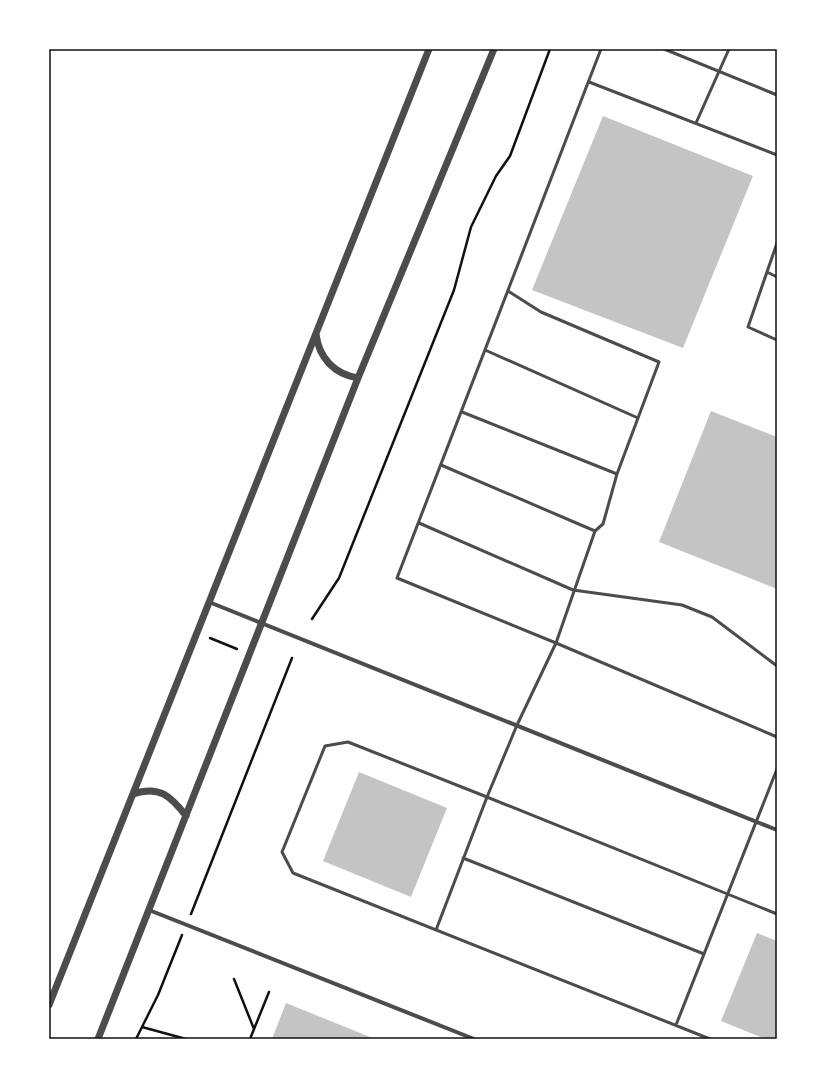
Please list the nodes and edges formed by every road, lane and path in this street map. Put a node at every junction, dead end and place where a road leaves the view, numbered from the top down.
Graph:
1 (429, 49) edge
2 (494, 49) edge
3 (550, 49) edge
4 (601, 49) edge
5 (664, 49) edge
6 (730, 49) edge
7 (719, 72) junction
8 (589, 82) junction
9 (777, 95) edge
10 (696, 123) junction
11 (777, 155) edge
12 (777, 243) edge
13 (767, 272) junction
14 (777, 277) edge
15 (508, 291) junction
16 (316, 334) junction
17 (777, 340) edge
18 (485, 350) junction
19 (358, 378) junction
20 (462, 412) junction
21 (638, 418) junction
22 (441, 465) junction
23 (617, 474) junction
24 (419, 523) junction
25 (595, 531) junction
26 (573, 590) junction
27 (209, 602) junction
28 (312, 619) dead end
29 (262, 622) junction
30 (210, 638) dead end
31 (556, 643) junction
32 (238, 649) dead end
33 (292, 658) dead end
34 (777, 666) edge
35 (517, 725) junction
36 (777, 737) edge
37 (777, 769) edge
38 (133, 794) junction
39 (487, 797) junction
40 (186, 816) junction
41 (757, 822) junction
42 (777, 830) edge
43 (463, 858) junction
44 (728, 894) junction
45 (149, 910) junction
46 (777, 914) edge
47 (186, 926) junction
48 (436, 930) junction
49 (704, 954) junction
50 (234, 979) dead end
51 (269, 992) dead end
52 (49, 1005) edge
53 (676, 1025) junction
54 (142, 1027) junction
55 (254, 1029) junction
56 (98, 1039) edge
57 (136, 1039) edge
58 (186, 1039) edge
59 (250, 1039) edge
60 (474, 1039) edge
61 (710, 1039) edge

1 - 16 street
2 - 19 street
3 - 28 path
4 - 8 lane
5 - 7 lane
6 - 7 lane
7 - 9 lane
7 - 10 lane
8 - 10 lane
8 - 15 lane
10 - 11 lane
12 - 13 lane
13 - 14 lane
13 - 17 lane
15 - 18 lane
15 - 21 lane
16 - 19 street
16 - 27 street
18 - 20 lane
18 - 21 lane
19 - 29 street
20 - 22 lane
20 - 23 lane
21 - 23 lane
22 - 24 lane
22 - 25 lane
23 - 25 lane
24 - 26 lane
24 - 31 lane
25 - 26 lane
26 - 31 lane
26 - 34 lane
27 - 29 street
27 - 38 street
29 - 35 street
29 - 40 street
30 - 32 path
31 - 35 lane
31 - 36 lane
33 - 47 path
35 - 39 lane
35 - 41 street
37 - 41 lane
38 - 40 street
38 - 52 street
39 - 43 lane
39 - 44 lane
39 - 48 lane
40 - 45 street
41 - 42 street
41 - 44 lane
43 - 48 lane
43 - 49 lane
44 - 46 lane
44 - 49 lane
45 - 47 street
45 - 56 street
47 - 54 path
47 - 60 street
48 - 53 lane
49 - 53 lane
50 - 55 path
51 - 55 path
53 - 61 lane
54 - 57 path
54 - 58 path
55 - 59 path

